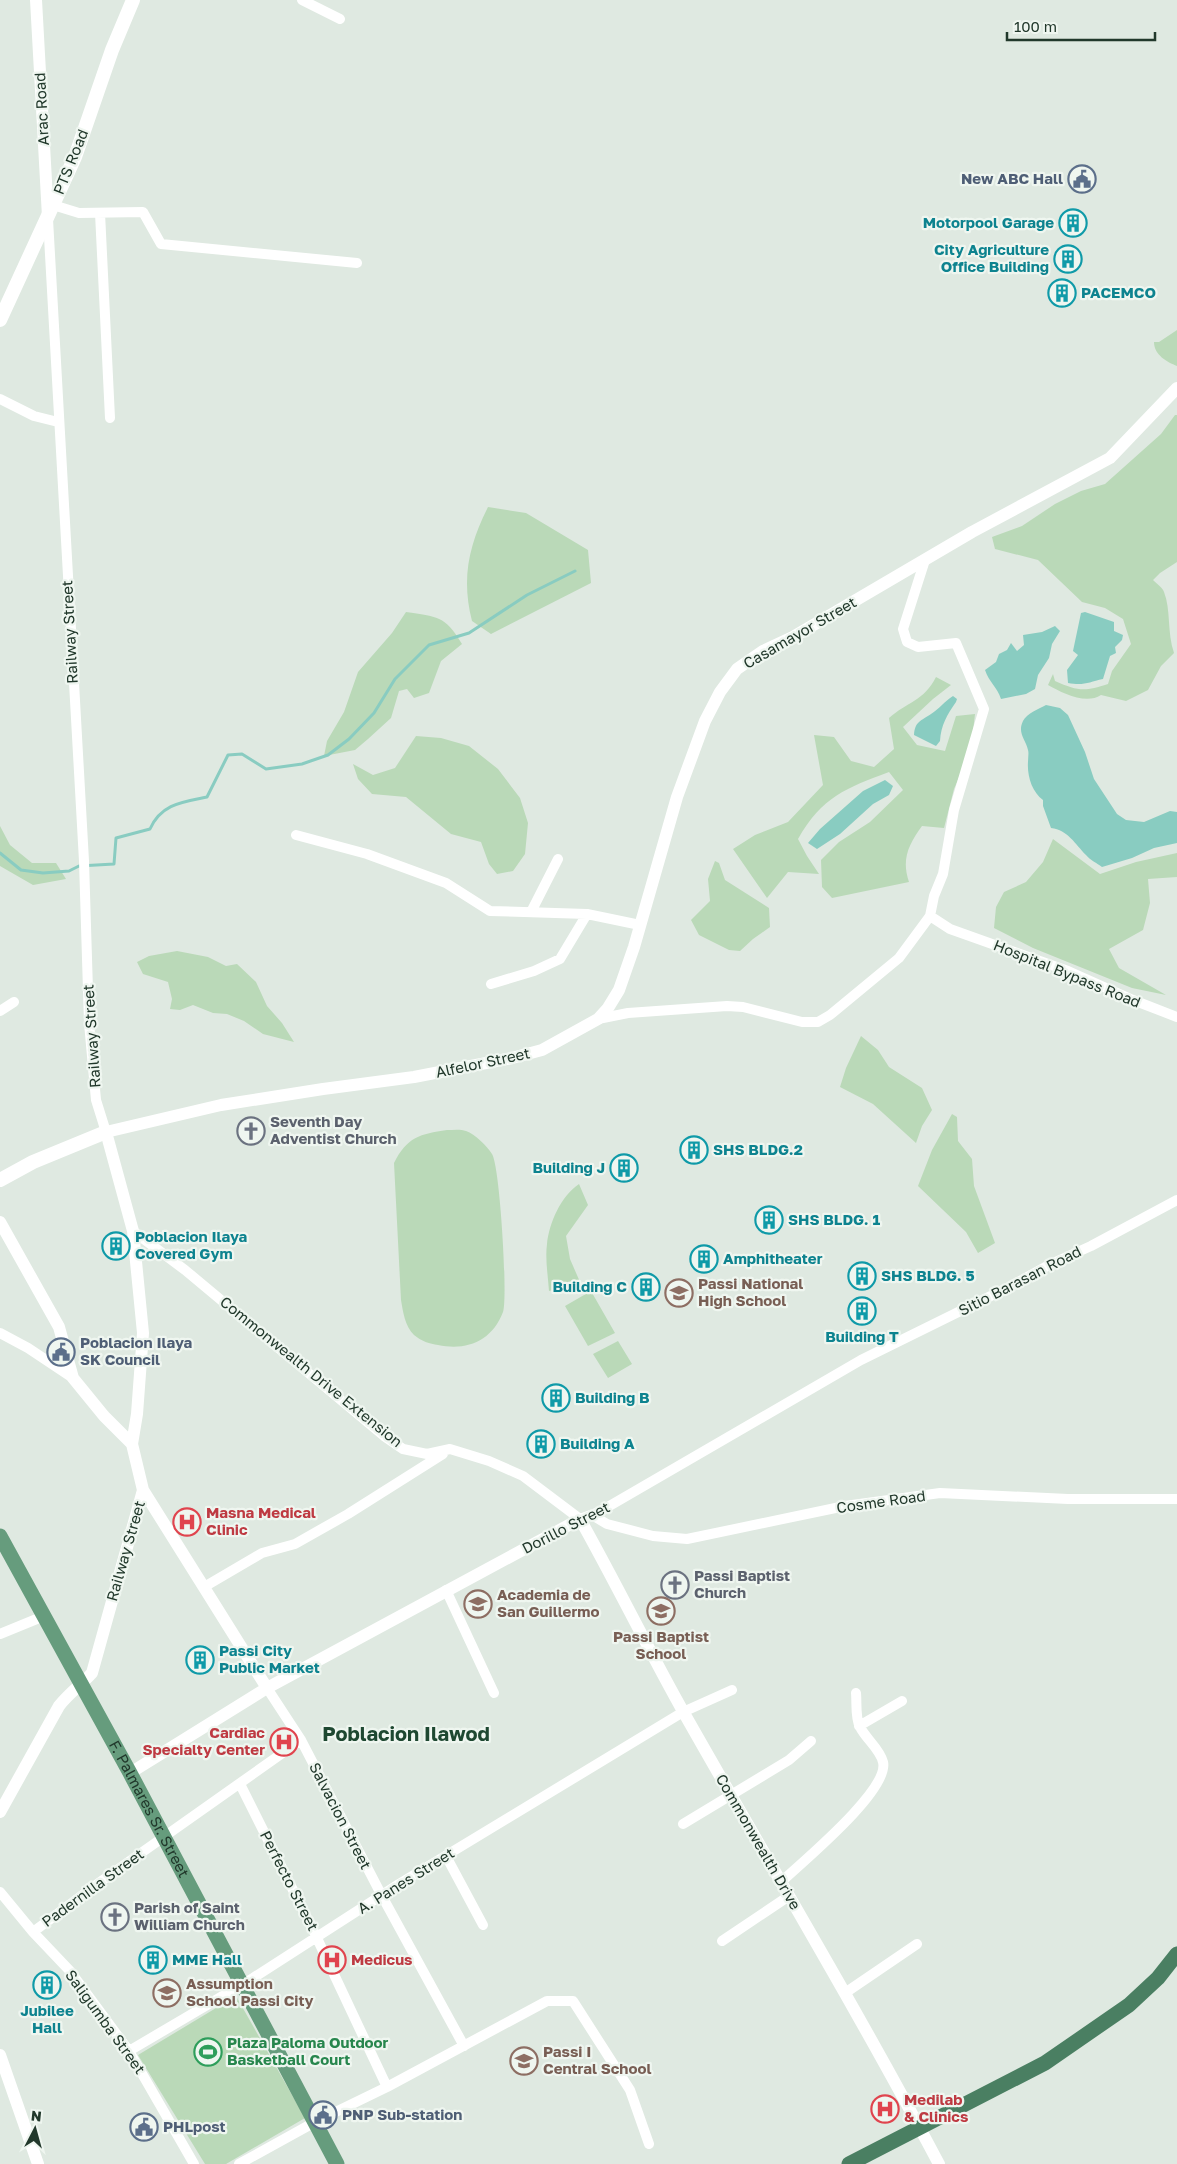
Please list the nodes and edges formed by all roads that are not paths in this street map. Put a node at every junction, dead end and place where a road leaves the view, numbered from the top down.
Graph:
1 (36, 0) edge
2 (133, 0) edge
3 (302, 0) edge
4 (340, 18) dead end
5 (50, 212) junction
6 (100, 213) junction
7 (357, 263) dead end
8 (2, 310) edge
9 (1177, 388) edge
10 (0, 399) edge
11 (110, 418) dead end
12 (58, 422) junction
13 (925, 560) junction
14 (296, 835) dead end
15 (558, 859) dead end
16 (531, 912) junction
17 (587, 914) junction
18 (930, 916) junction
19 (640, 925) junction
20 (491, 984) dead end
21 (14, 1002) dead end
22 (0, 1011) edge
23 (1177, 1017) edge
24 (598, 1019) junction
25 (106, 1132) junction
26 (0, 1180) edge
27 (1177, 1200) edge
28 (0, 1222) edge
29 (133, 1231) junction
30 (0, 1333) edge
31 (861, 1360) joint
32 (73, 1378) junction
33 (132, 1444) junction
34 (450, 1449) junction
35 (143, 1490) junction
36 (1177, 1499) edge
37 (586, 1517) junction
38 (0, 1536) edge
39 (204, 1587) junction
40 (446, 1590) junction
41 (44, 1616) junction
42 (0, 1634) edge
43 (81, 1684) junction
44 (267, 1688) junction
45 (732, 1690) dead end
46 (494, 1693) dead end
47 (856, 1693) dead end
48 (902, 1701) dead end
49 (683, 1712) junction
50 (859, 1726) junction
51 (300, 1740) junction
52 (812, 1741) dead end
53 (130, 1773) junction
54 (240, 1784) junction
55 (732, 1794) junction
56 (0, 1812) edge
57 (683, 1824) dead end
58 (164, 1838) junction
59 (446, 1856) junction
60 (780, 1883) junction
61 (0, 1892) edge
62 (382, 1896) junction
63 (789, 1896) junction
64 (483, 1925) dead end
65 (33, 1932) junction
66 (316, 1936) junction
67 (722, 1941) dead end
68 (917, 1944) dead end
69 (1177, 1954) edge
70 (242, 1984) junction
71 (845, 1993) junction
72 (464, 2046) junction
73 (129, 2051) junction
74 (0, 2055) edge
75 (387, 2088) junction
76 (316, 2122) junction
77 (920, 2128) junction
78 (649, 2144) dead end
79 (38, 2164) edge
80 (194, 2164) edge
81 (239, 2164) edge
82 (337, 2164) edge
83 (850, 2164) edge
84 (939, 2164) edge

1 - 5 street, Arac Road
2 - 5 main road, PTS Road
3 - 4 street
5 - 6 street
5 - 8 main road, PTS Road
5 - 12 street, Railway Street
6 - 7 street
6 - 11 street
9 - 13 street, Casamayor Street
10 - 12 street
12 - 25 street, Railway Street
13 - 18 street
13 - 19 street, Casamayor Street
14 - 16 street
15 - 16 street
16 - 17 street
17 - 19 street
17 - 20 street
18 - 23 street, Hospital Bypass Road
18 - 24 street, Alfelor Street
19 - 24 street, Casamayor Street
21 - 22 street
24 - 25 street, Alfelor Street
25 - 26 main road
25 - 29 street, Railway Street
27 - 31 street, Sitio Barasan Road
28 - 32 street
29 - 33 street, Railway Street
29 - 34 street, Commonwealth Drive Extension
30 - 32 street
31 - 37 street, Dorillo Street
32 - 33 street
33 - 35 street, Railway Street
34 - 37 street, Commonwealth Drive Extension
34 - 39 street
35 - 39 street, Salvacion Street
35 - 43 street, Railway Street
36 - 37 street, Cosme Road
37 - 40 street, Dorillo Street
37 - 49 street, Commonwealth Drive
38 - 41 main road, F. Palmares Sr. Street
39 - 44 street, Salvacion Street
40 - 44 street, Dorillo Street
40 - 46 street
41 - 42 street
41 - 43 main road, F. Palmares Sr. Street
43 - 53 main road, F. Palmares Sr. Street
43 - 56 street, Railway Street
44 - 51 street, Salvacion Street
44 - 53 street, Dorillo Street
45 - 49 street, A. Panes Street
47 - 50 street
48 - 50 street
49 - 55 street, Commonwealth Drive
49 - 59 street, A. Panes Street
50 - 60 street
51 - 54 street, Padernilla Street
51 - 62 street, Salvacion Street
52 - 55 street
53 - 58 main road, F. Palmares Sr. Street
54 - 58 street, Padernilla Street
54 - 66 street, Perfecto Street
55 - 57 street
55 - 60 street, Commonwealth Drive
58 - 65 street, Padernilla Street
58 - 70 main road, F. Palmares Sr. Street
59 - 62 street, A. Panes Street
59 - 64 street
60 - 63 street, Commonwealth Drive
61 - 65 street, Saligumba Street
62 - 66 street, A. Panes Street
62 - 72 street, Salvacion Street
63 - 67 street
63 - 71 street, Commonwealth Drive
65 - 73 street, Saligumba Street
66 - 70 street, A. Panes Street
66 - 75 street, Perfecto Street
68 - 71 street
69 - 77 highway
70 - 73 street, A. Panes Street
70 - 76 main road, F. Palmares Sr. Street
71 - 77 street, Commonwealth Drive
72 - 75 street
72 - 78 street
73 - 80 street, Saligumba Street
74 - 79 street
75 - 76 street
76 - 81 street
76 - 82 main road, F. Palmares Sr. Street
77 - 83 highway
77 - 84 street, Commonwealth Drive

